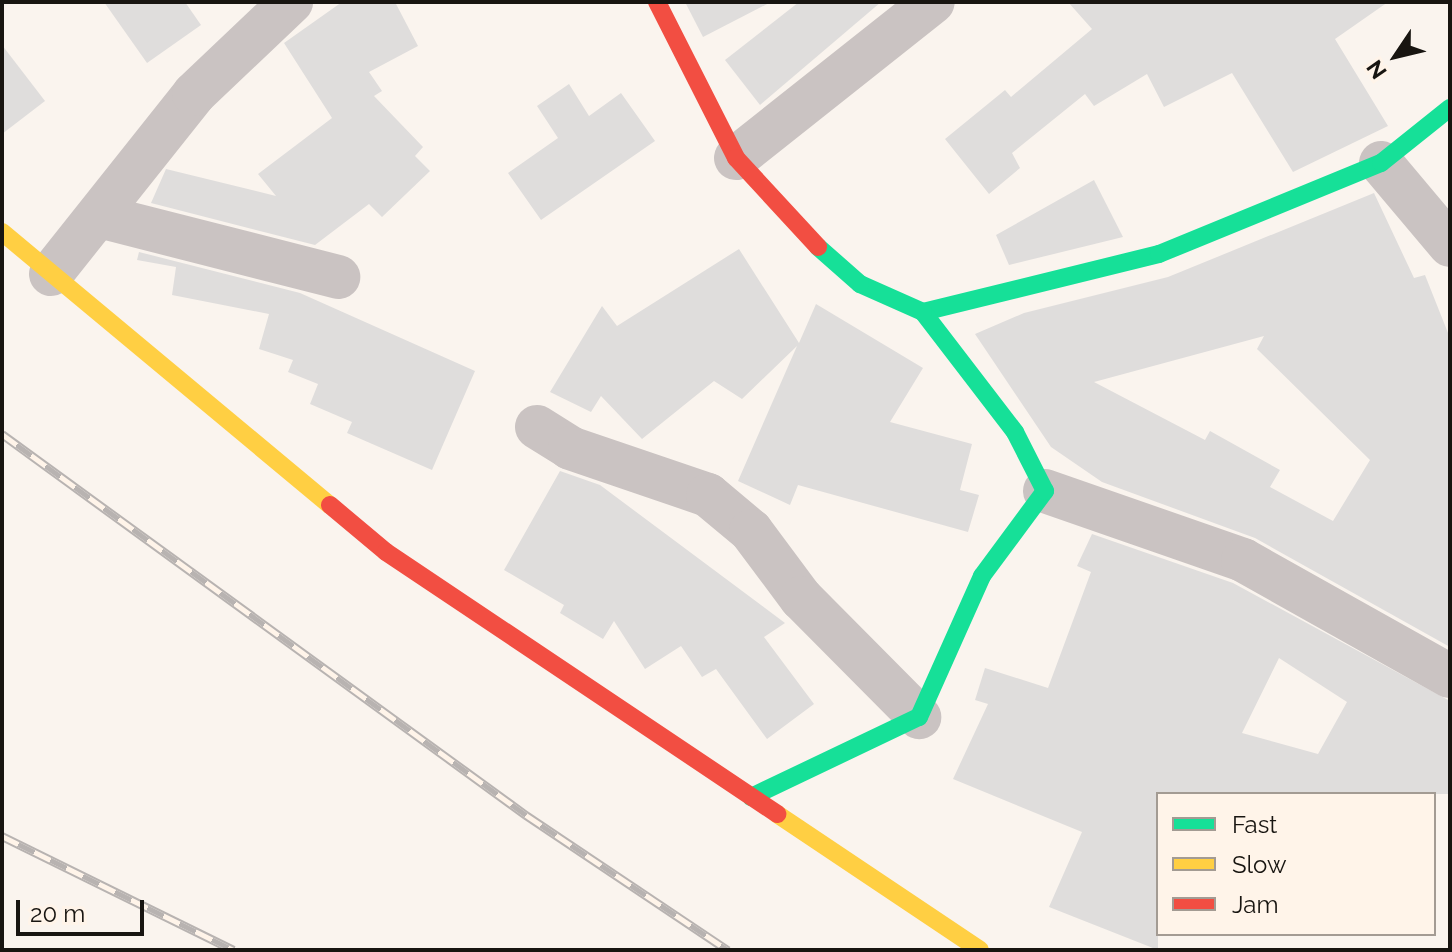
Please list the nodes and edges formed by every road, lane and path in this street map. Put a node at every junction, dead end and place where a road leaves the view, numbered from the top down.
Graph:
1 (291, 2) edge
2 (657, 2) edge
3 (933, 2) edge
4 (1450, 108) edge
5 (736, 158) junction
6 (1381, 163) junction
7 (99, 216) junction
8 (2, 232) edge
9 (1450, 245) edge
10 (51, 274) junction
11 (338, 277) dead end
12 (923, 312) junction
13 (537, 427) dead end
14 (1045, 491) junction
15 (1450, 676) edge
16 (919, 717) junction
17 (751, 797) junction
18 (980, 950) edge

1 - 7 street
2 - 5 street
3 - 5 street
4 - 6 street
5 - 12 street
6 - 9 street
6 - 12 street
7 - 10 street
7 - 11 street
8 - 10 street
10 - 17 street
12 - 14 street
13 - 16 street
14 - 15 street
14 - 16 street
16 - 17 street
17 - 18 street

